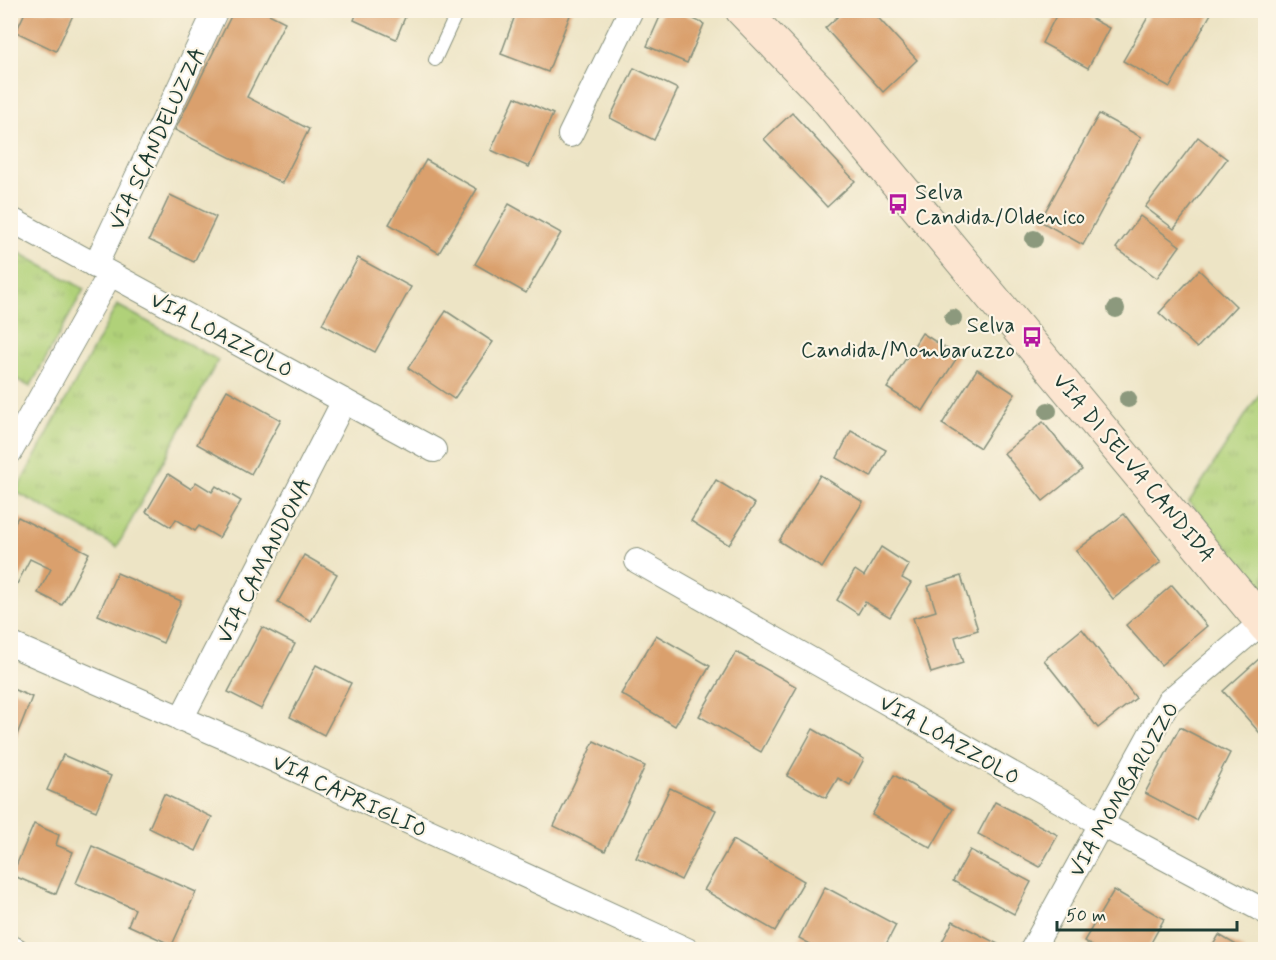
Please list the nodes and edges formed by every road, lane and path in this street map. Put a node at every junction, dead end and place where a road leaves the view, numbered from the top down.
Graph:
1 (216, 10) edge
2 (458, 10) edge
3 (631, 10) edge
4 (742, 10) edge
5 (435, 60) dead end
6 (570, 135) dead end
7 (10, 219) edge
8 (102, 270) junction
9 (345, 401) junction
10 (434, 450) dead end
11 (10, 452) edge
12 (637, 561) dead end
13 (1264, 625) edge
14 (10, 644) edge
15 (181, 719) junction
16 (1101, 824) junction
17 (1266, 912) edge
18 (10, 947) edge
19 (16, 950) edge
20 (687, 950) edge
21 (1032, 950) edge

1 - 8 street, VIA SCANDELUZZA
2 - 5 lane
3 - 6 street
4 - 13 street, VIA DI SELVA CANDIDA
7 - 8 street, VIA LOAZZOLO
8 - 9 street, VIA LOAZZOLO
8 - 11 street, VIA SCANDELUZZA
9 - 10 street, VIA LOAZZOLO
9 - 15 street, VIA CAMANDONA
12 - 16 street, VIA LOAZZOLO
13 - 16 street, VIA MOMBARUZZO
14 - 15 street, VIA CAPRIGLIO
15 - 20 street, VIA CAPRIGLIO
16 - 17 street, VIA LOAZZOLO
16 - 21 street, VIA MOMBARUZZO
18 - 19 street

